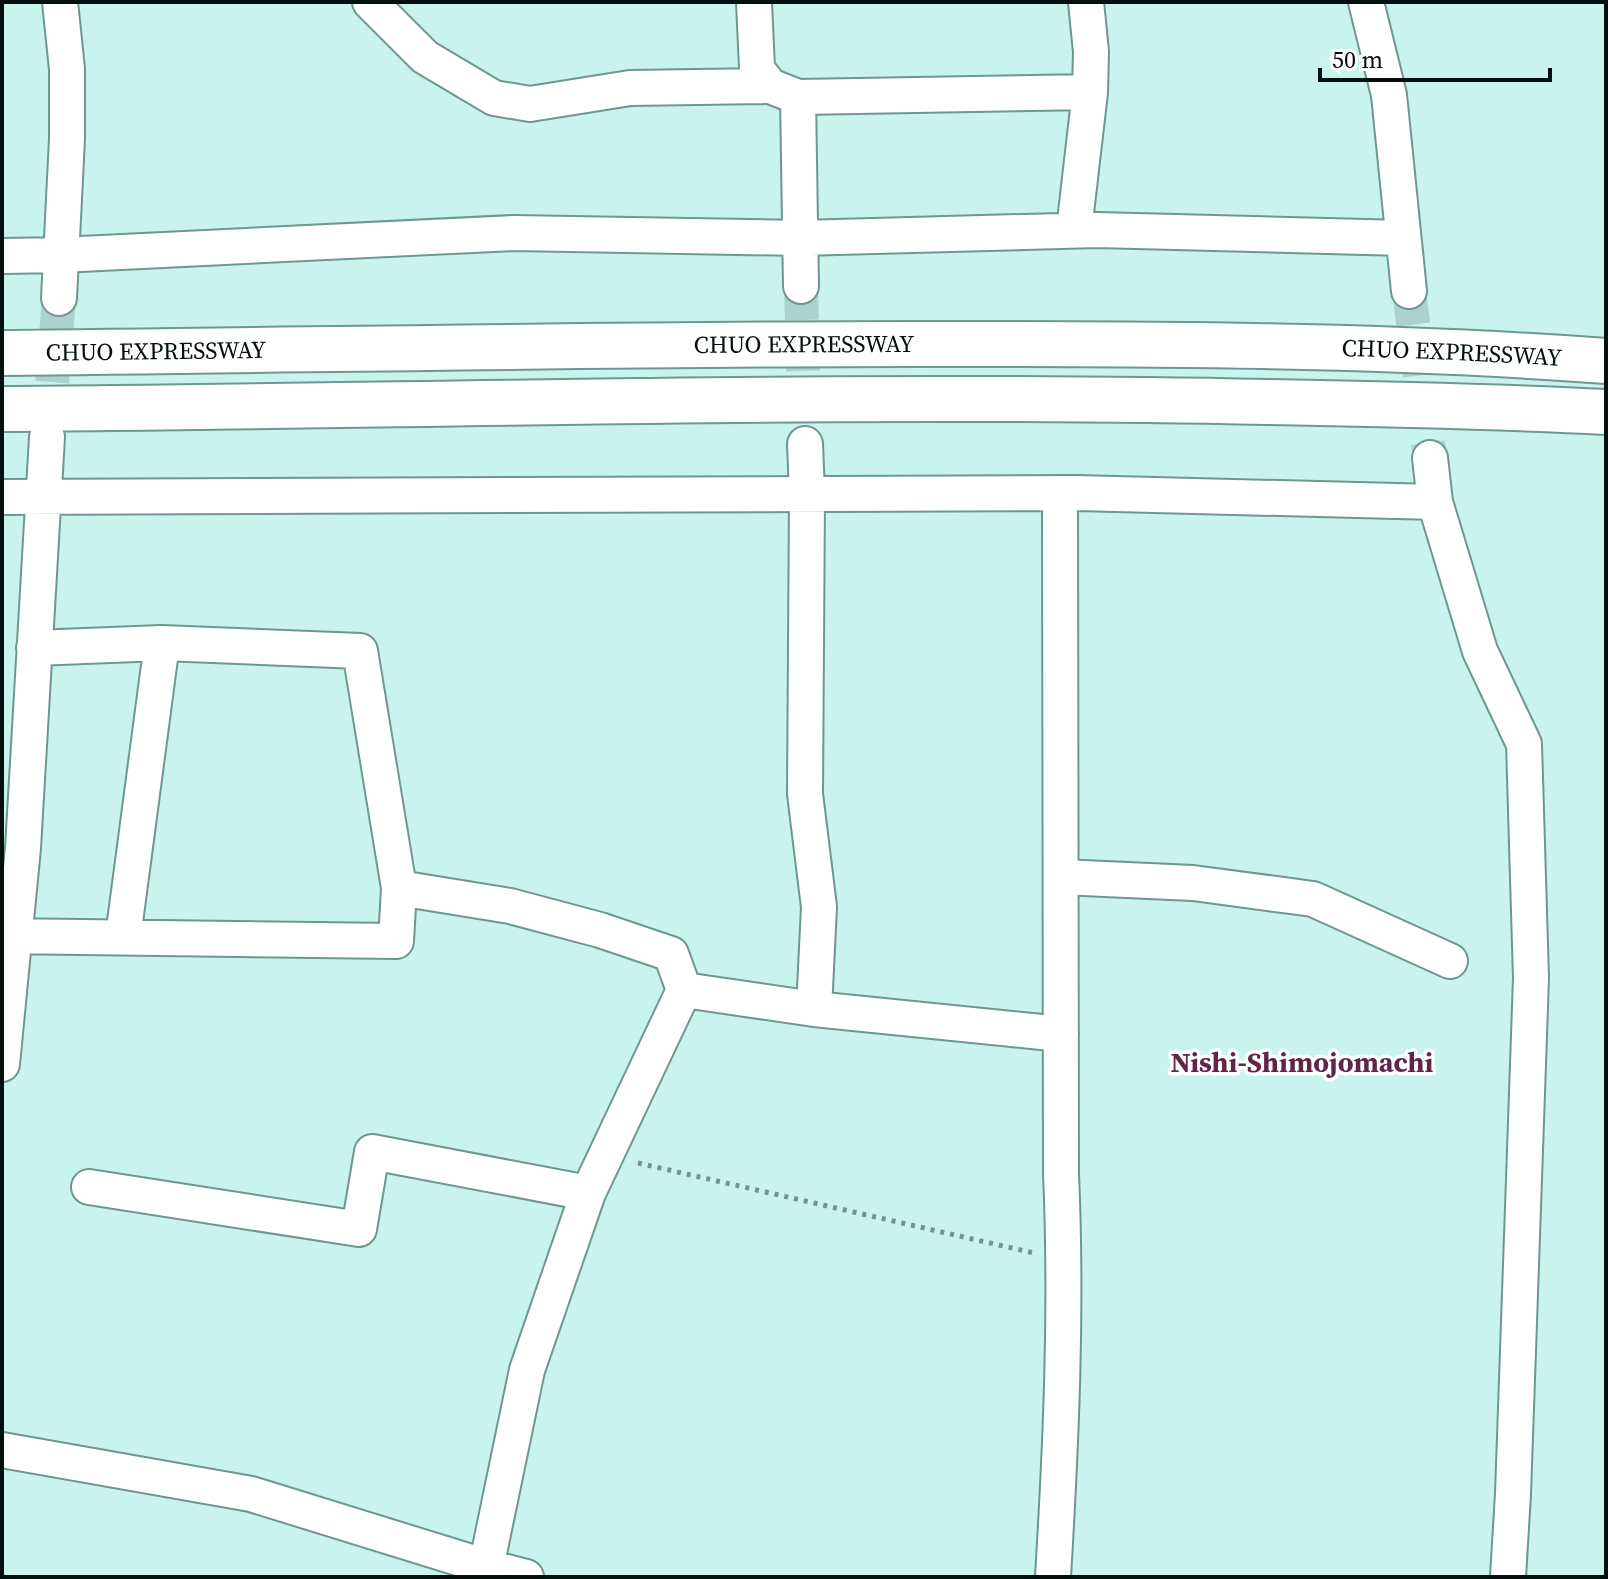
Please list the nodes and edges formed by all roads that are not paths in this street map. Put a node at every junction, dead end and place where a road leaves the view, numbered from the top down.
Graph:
1 (60, 2) edge
2 (370, 2) edge
3 (754, 2) edge
4 (1086, 2) edge
5 (1366, 2) edge
6 (784, 92) junction
7 (1090, 92) junction
8 (1074, 230) junction
9 (800, 238) junction
10 (1403, 238) junction
11 (60, 255) junction
12 (2, 256) edge
13 (801, 286) tunnel mouth
14 (1409, 291) tunnel mouth
15 (59, 298) tunnel mouth
16 (2, 353) edge
17 (1606, 361) edge
18 (2, 409) edge
19 (1606, 412) edge
20 (47, 437) tunnel mouth
21 (805, 444) tunnel mouth
22 (1430, 458) tunnel mouth
23 (1060, 493) junction
24 (807, 494) junction
25 (2, 497) edge
26 (43, 497) junction
27 (1435, 502) junction
28 (162, 643) junction
29 (34, 648) junction
30 (1061, 877) junction
31 (399, 888) junction
32 (7, 936) edge
33 (123, 937) junction
34 (1450, 961) dead end
35 (684, 990) junction
36 (814, 1009) junction
37 (1061, 1034) junction
38 (2, 1064) edge
39 (89, 1187) dead end
40 (588, 1193) junction
41 (2, 1450) edge
42 (485, 1572) edge
43 (526, 1577) edge
44 (1053, 1577) edge
45 (1508, 1577) edge

1 - 11 street
2 - 6 street
3 - 6 street
4 - 7 street
5 - 10 street
6 - 7 street
6 - 9 street
7 - 8 street
8 - 9 street
8 - 10 street
9 - 11 street
9 - 13 street
10 - 14 street
11 - 12 street
11 - 15 street
16 - 17 highway, CHUO EXPRESSWAY
18 - 19 highway
20 - 26 street
21 - 24 street
22 - 27 street
23 - 24 street
23 - 27 street
23 - 30 street
24 - 26 street
24 - 36 street
25 - 26 street
26 - 29 street
27 - 45 street
28 - 29 street
28 - 31 street
28 - 33 street
29 - 32 street
30 - 34 street
30 - 37 street
31 - 33 street
31 - 35 street
32 - 33 street
32 - 38 street
35 - 36 street
35 - 40 street
36 - 37 street
37 - 44 street
39 - 40 street
40 - 42 street
41 - 42 street
42 - 43 street

